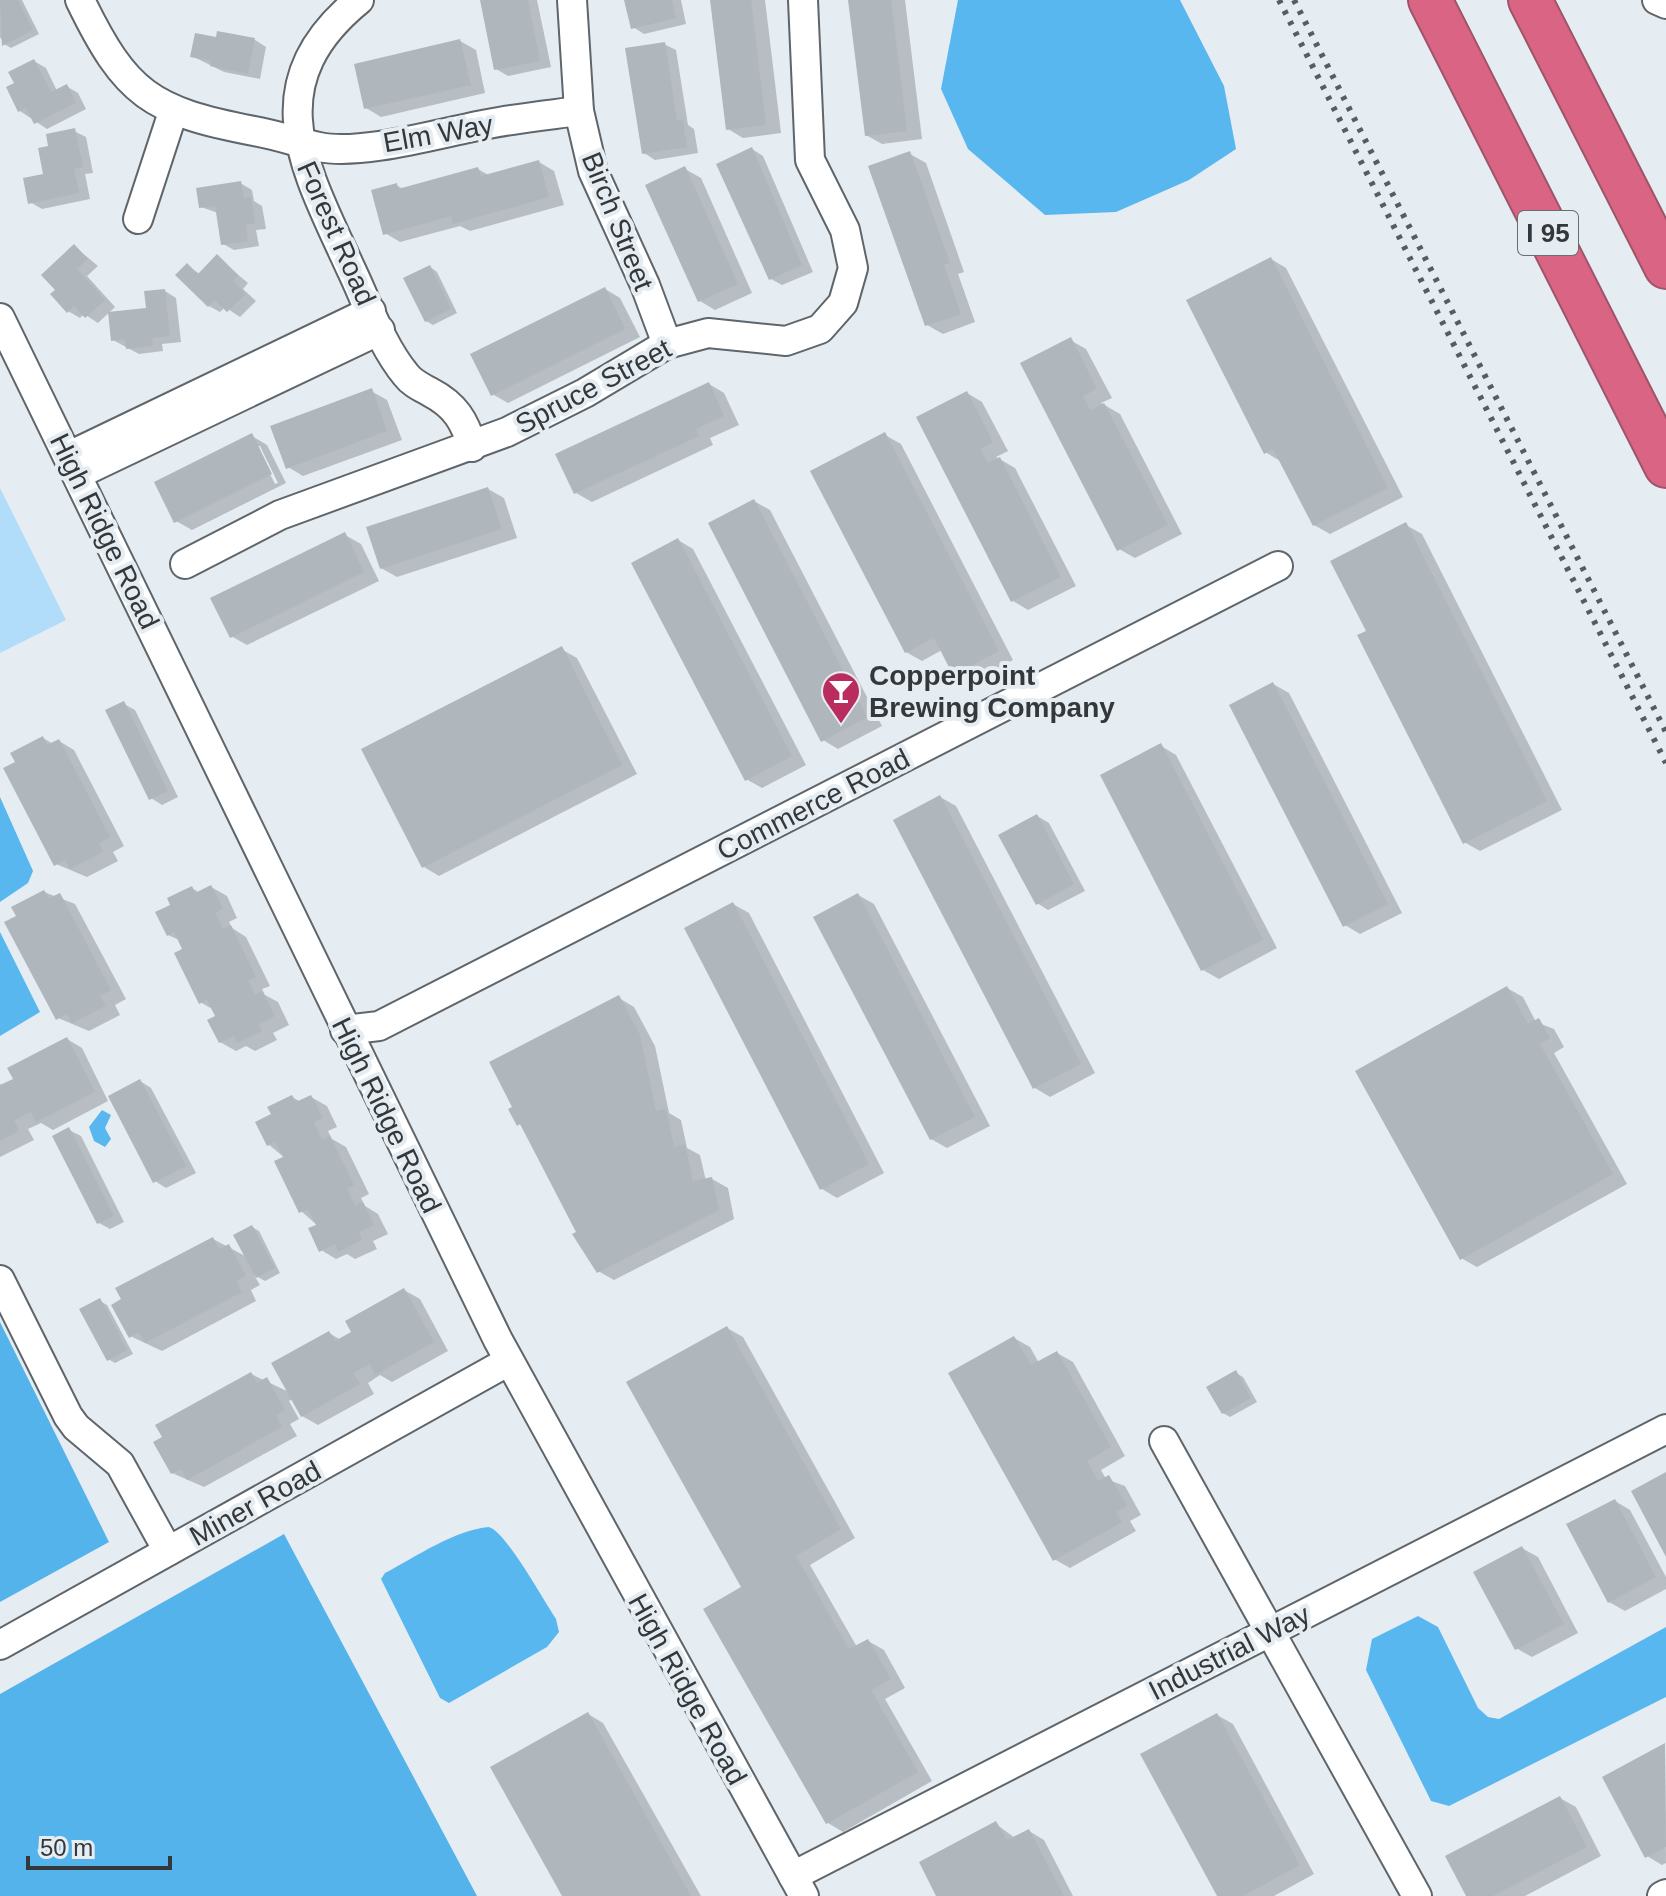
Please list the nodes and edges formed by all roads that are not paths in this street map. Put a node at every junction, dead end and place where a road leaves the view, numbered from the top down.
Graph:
1 (80, 0) edge
2 (359, 0) edge
3 (572, 0) edge
4 (803, 0) edge
5 (1430, 0) edge
6 (1530, 0) edge
7 (1657, 0) edge
8 (1666, 4) edge
9 (579, 111) junction
10 (173, 112) junction
11 (298, 139) junction
12 (138, 219) dead end
13 (1666, 267) edge
14 (0, 318) edge
15 (375, 320) junction
16 (667, 344) junction
17 (472, 447) junction
18 (73, 465) junction
19 (1666, 466) edge
20 (185, 564) dead end
21 (1278, 566) dead end
22 (345, 1030) junction
23 (0, 1280) edge
24 (509, 1361) junction
25 (1666, 1429) edge
26 (1164, 1441) dead end
27 (168, 1551) junction
28 (1271, 1631) junction
29 (0, 1645) edge
30 (798, 1886) edge
31 (1417, 1896) edge

1 - 10 street, Elm Way
2 - 11 street, Forest Road
3 - 9 street, Birch Street
4 - 16 street, Spruce Street
5 - 19 highway, I 95
6 - 13 highway
7 - 8 street
9 - 11 street, Elm Way
9 - 16 street, Birch Street
10 - 11 street, Elm Way
10 - 12 street
11 - 15 street, Forest Road
14 - 18 street, High Ridge Road
15 - 17 street, Forest Road
15 - 18 street
16 - 17 street, Spruce Street
17 - 20 street, Spruce Street
18 - 22 street, High Ridge Road
21 - 22 street, Commerce Road
22 - 24 street, High Ridge Road
23 - 27 street
24 - 27 street, Miner Road
24 - 30 street, High Ridge Road
25 - 28 street, Industrial Way
26 - 28 street
27 - 29 street, Miner Road
28 - 30 street, Industrial Way
28 - 31 street

